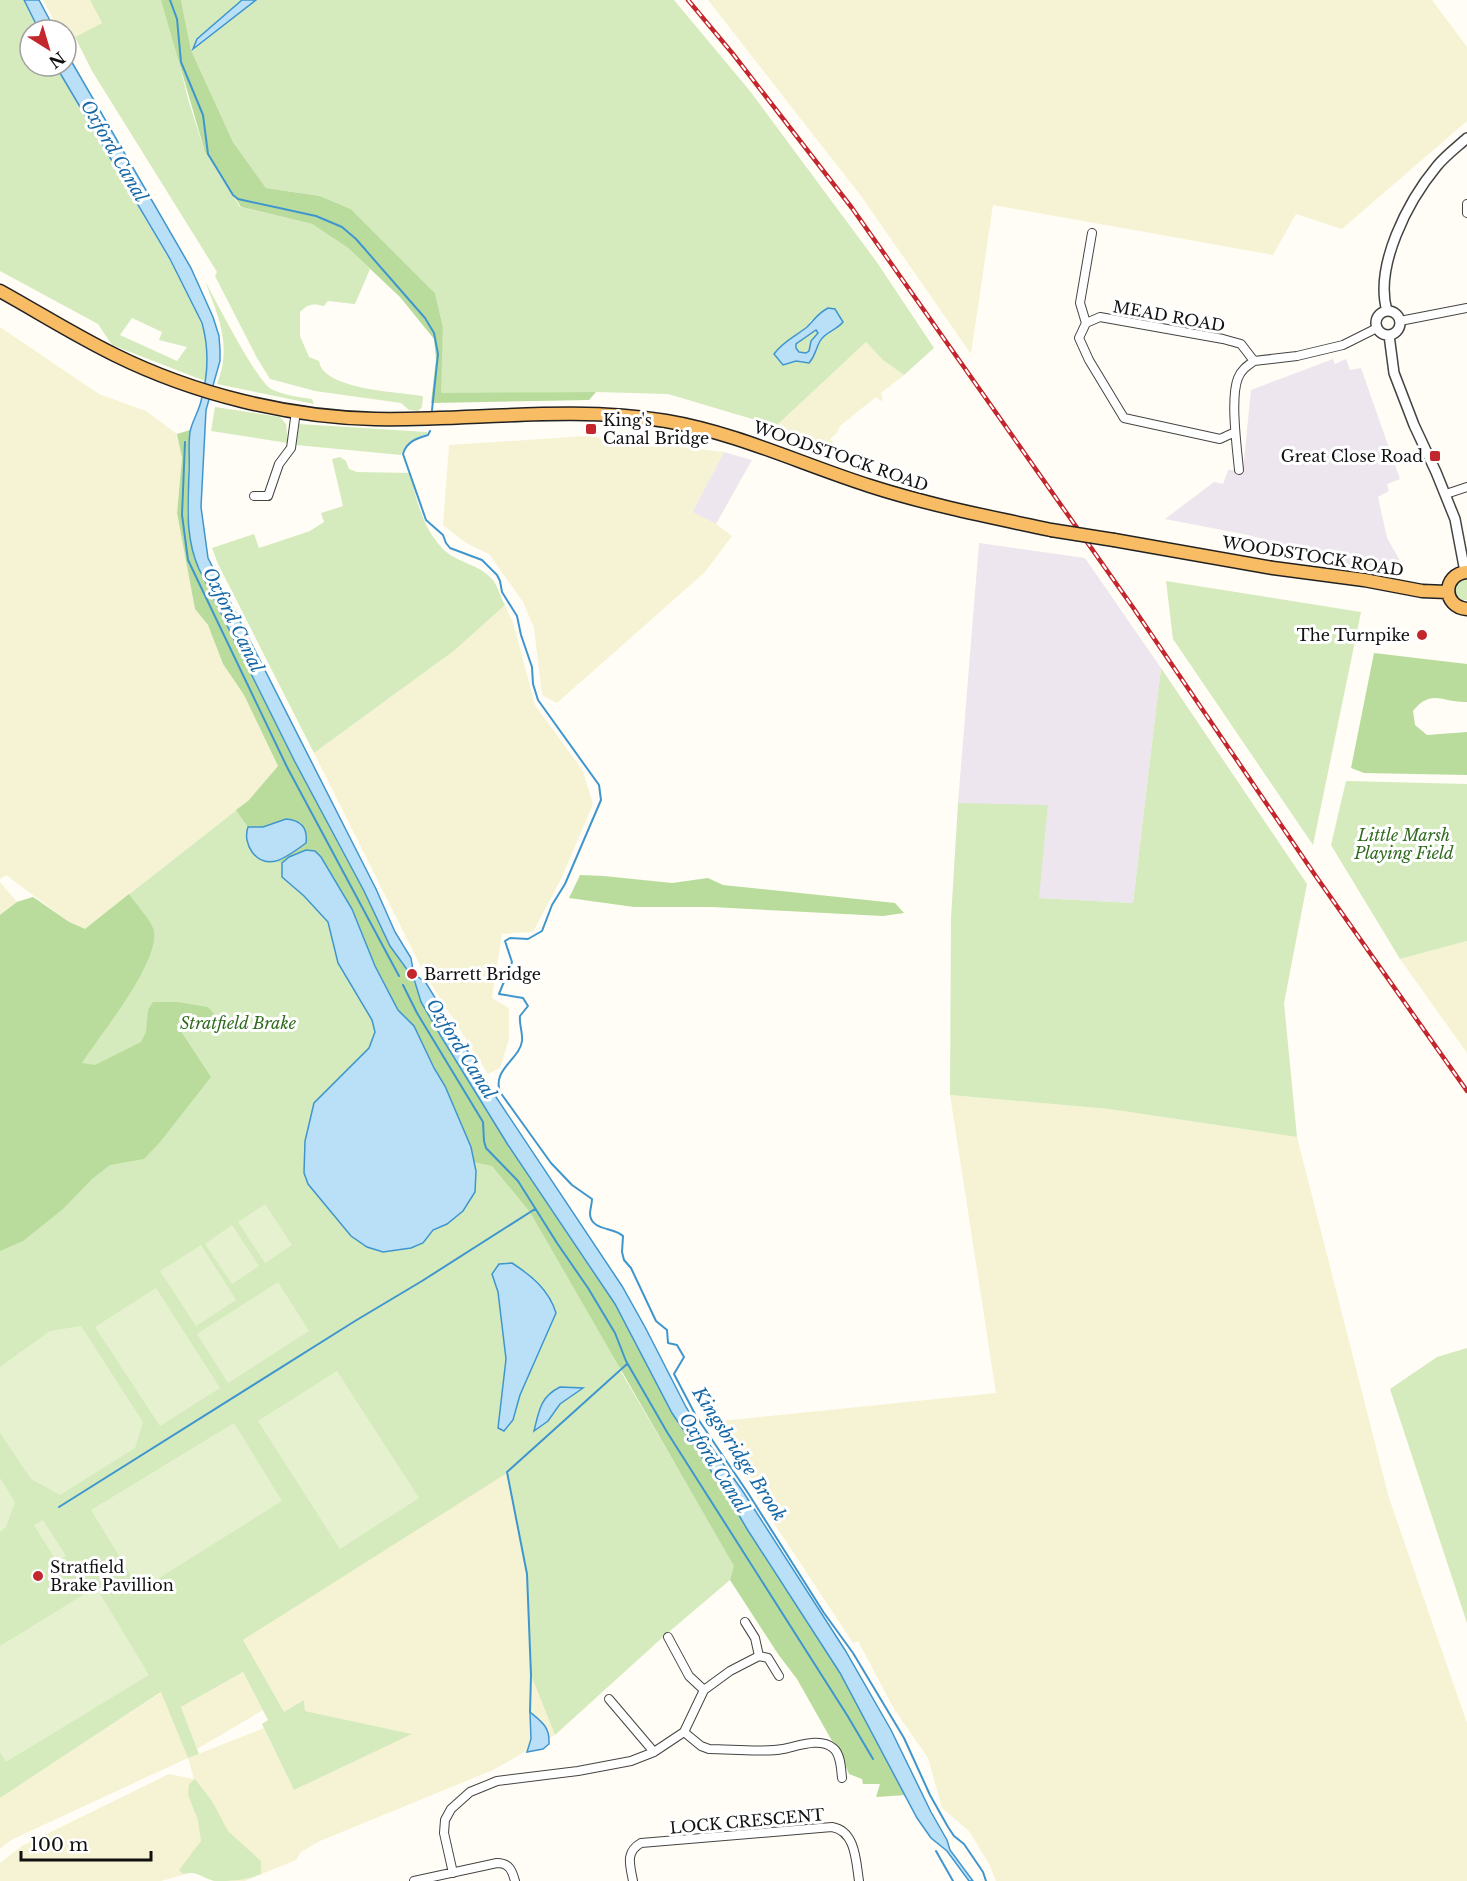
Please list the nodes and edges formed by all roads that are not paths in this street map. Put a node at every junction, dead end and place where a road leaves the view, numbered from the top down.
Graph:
1 (1467, 138) edge
2 (1467, 204) edge
3 (1467, 213) edge
4 (1092, 233) dead end
5 (0, 291) edge
6 (1467, 308) edge
7 (1387, 311) junction
8 (1400, 321) junction
9 (1086, 322) junction
10 (1377, 328) junction
11 (1389, 334) junction
12 (1254, 361) junction
13 (296, 411) junction
14 (1235, 432) junction
15 (1239, 470) dead end
16 (1467, 488) edge
17 (1446, 494) junction
18 (254, 496) dead end
19 (1466, 572) edge
20 (1447, 592) junction
21 (1467, 609) edge
22 (745, 1622) dead end
23 (668, 1637) dead end
24 (759, 1656) junction
25 (779, 1676) dead end
26 (704, 1690) junction
27 (609, 1699) dead end
28 (684, 1732) junction
29 (654, 1752) junction
30 (842, 1778) dead end
31 (453, 1873) junction
32 (414, 1881) edge
33 (515, 1881) edge
34 (633, 1881) edge
35 (859, 1881) edge

1 - 7 street
2 - 3 street
4 - 9 street
5 - 13 highway, WOODSTOCK ROAD
6 - 8 street
7 - 8 street
7 - 10 street
8 - 11 street
9 - 12 street, MEAD ROAD
9 - 14 street
10 - 11 street
10 - 12 street
11 - 17 street
12 - 14 street
13 - 18 street
13 - 20 highway, WOODSTOCK ROAD, bridge
14 - 15 street
16 - 17 street
17 - 19 street
19 - 20 highway
20 - 21 highway
22 - 24 street
23 - 26 street
24 - 25 street
24 - 26 street
26 - 28 street
27 - 29 street
28 - 29 street
28 - 30 street
29 - 31 street
31 - 32 street
31 - 33 street
34 - 35 street, LOCK CRESCENT

